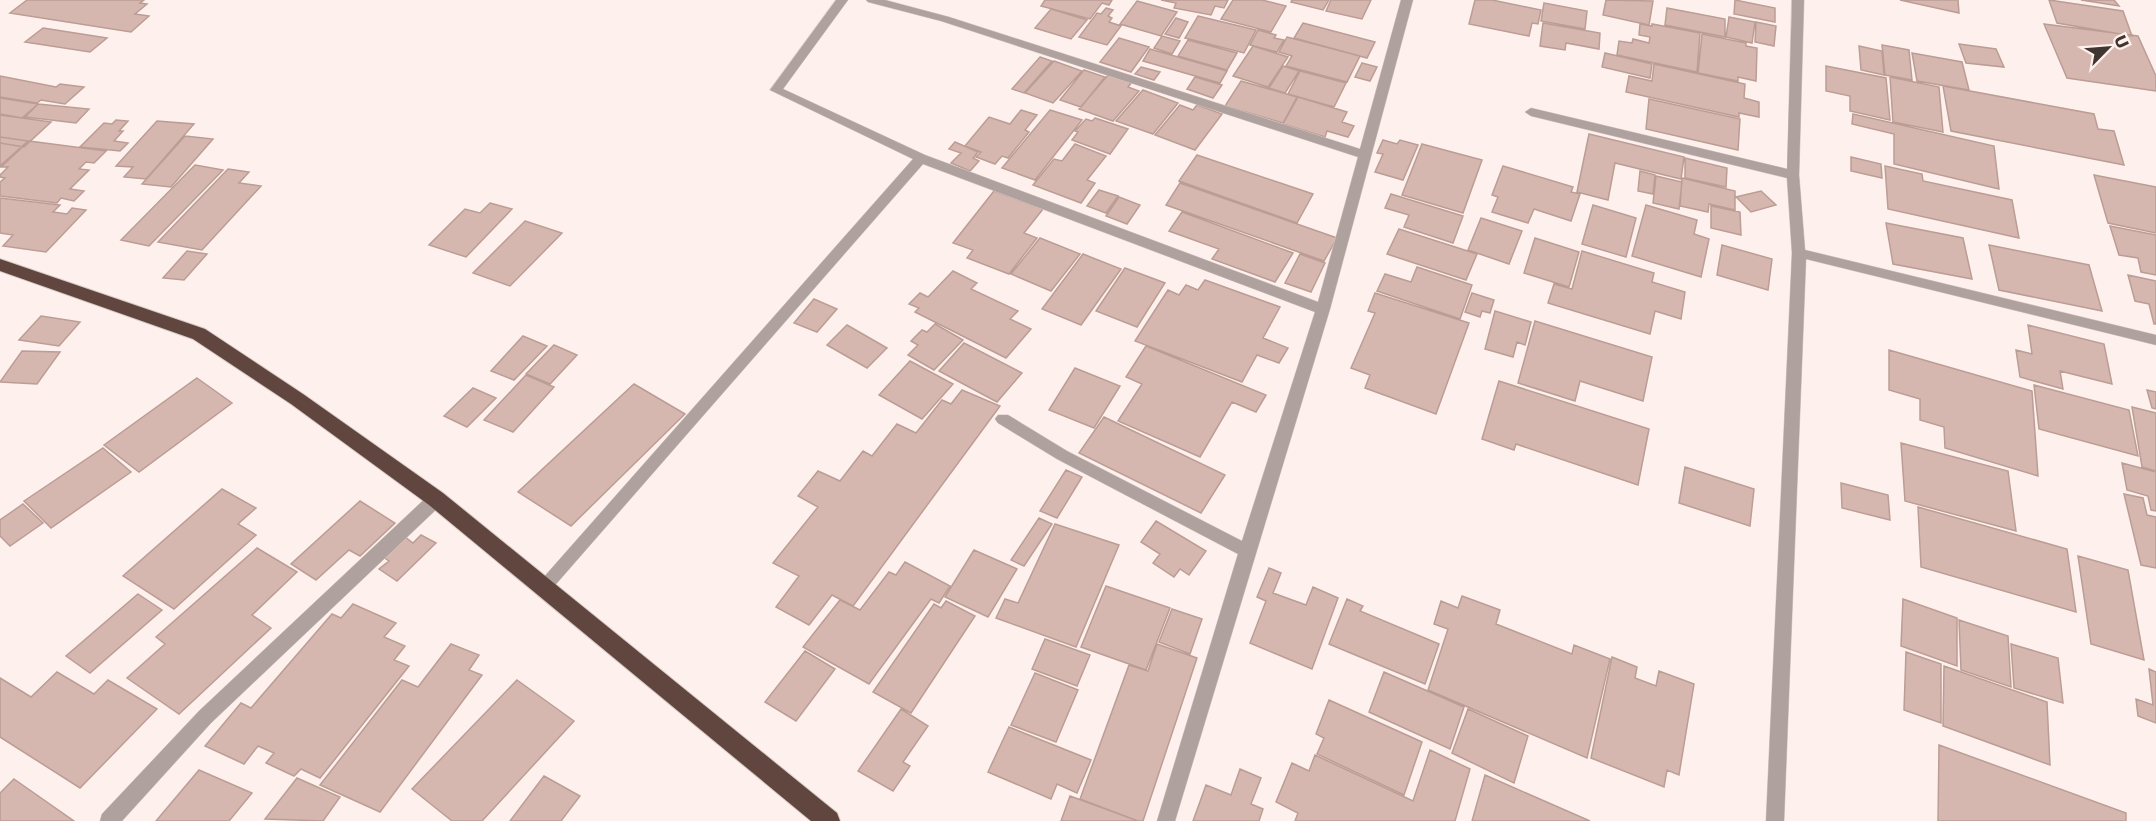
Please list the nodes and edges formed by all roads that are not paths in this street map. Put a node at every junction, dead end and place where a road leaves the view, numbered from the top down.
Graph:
1 (842, 0) edge
2 (872, 0) edge
3 (1407, 0) edge
4 (1798, 0) edge
5 (1531, 112) dead end
6 (1363, 154) junction
7 (921, 158) junction
8 (1793, 175) junction
9 (1798, 253) junction
10 (0, 265) edge
11 (1323, 309) junction
12 (2156, 340) edge
13 (1003, 419) dead end
14 (436, 499) junction
15 (1247, 551) junction
16 (544, 586) junction
17 (109, 821) edge
18 (829, 821) edge
19 (1166, 821) edge
20 (1775, 821) edge

1 - 7 street
2 - 6 street
3 - 6 street
4 - 8 street
5 - 8 street
6 - 11 street
7 - 11 street
7 - 16 street
8 - 9 street
9 - 12 street
9 - 20 street
10 - 14 highway
11 - 15 street
13 - 15 street
14 - 16 highway
14 - 17 street
15 - 19 street
16 - 18 highway

